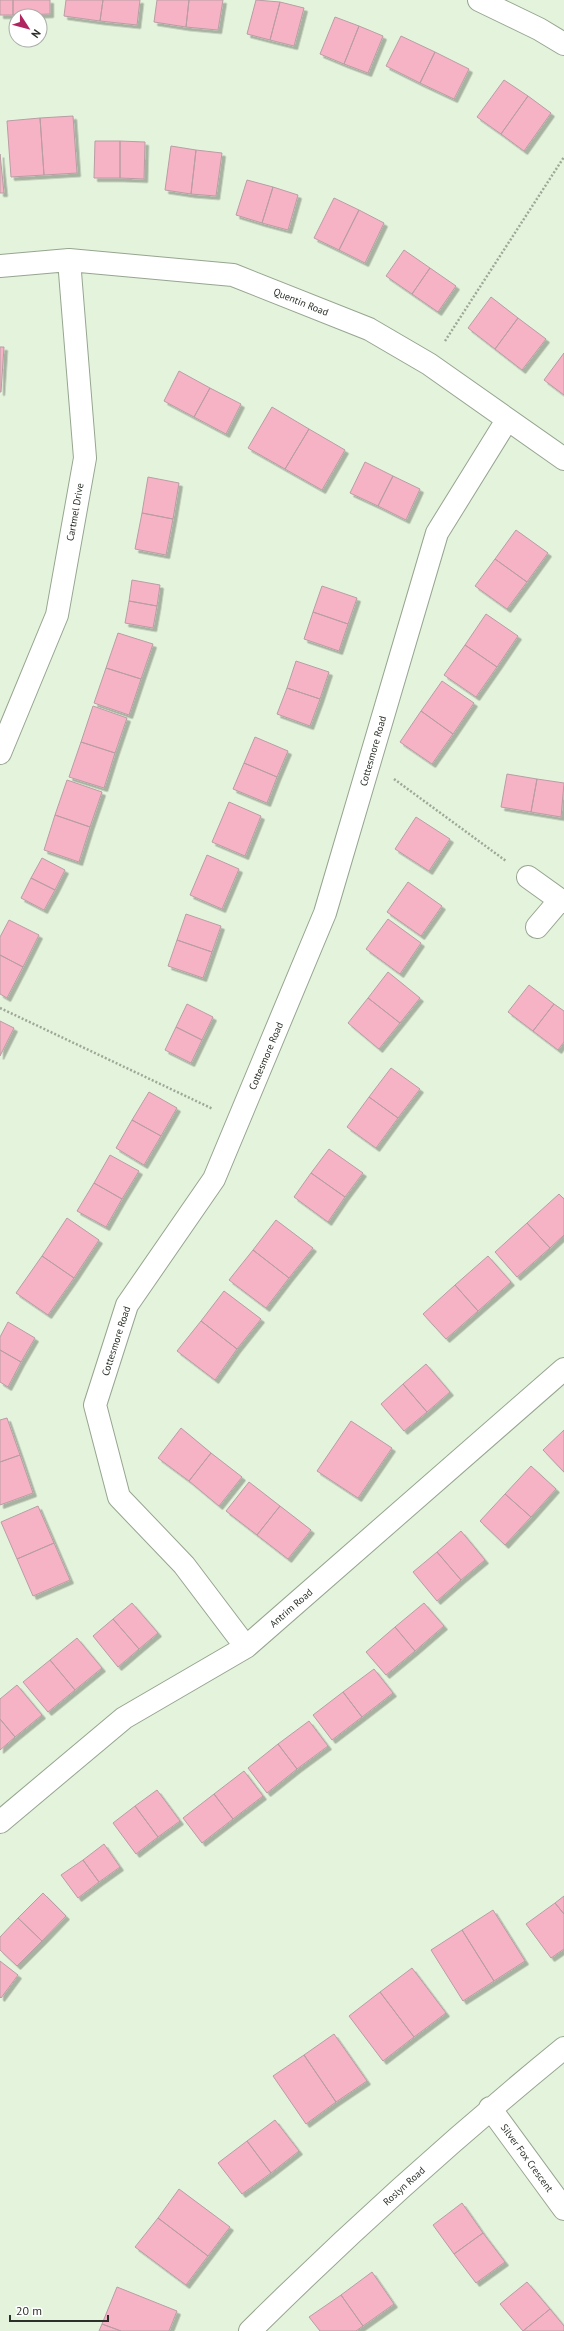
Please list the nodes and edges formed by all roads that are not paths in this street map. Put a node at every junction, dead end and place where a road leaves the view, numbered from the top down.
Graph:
1 (479, 0) edge
2 (564, 44) edge
3 (69, 260) junction
4 (0, 266) edge
5 (507, 420) junction
6 (564, 459) edge
7 (0, 753) edge
8 (528, 877) road end
9 (562, 901) edge
10 (537, 927) dead end
11 (564, 1369) edge
12 (246, 1647) junction
13 (0, 1822) edge
14 (564, 2048) edge
15 (490, 2108) junction
16 (564, 2209) edge
17 (250, 2331) edge

1 - 2 street
3 - 4 street, Quentin Road
3 - 5 street, Quentin Road
3 - 7 street, Cartmel Drive
5 - 6 street, Quentin Road
5 - 12 street, Cottesmore Road
8 - 9 street
9 - 10 street
11 - 12 street, Antrim Road
12 - 13 street, Antrim Road
14 - 15 street, Roslyn Road
15 - 16 street, Silver Fox Crescent
15 - 17 street, Roslyn Road

